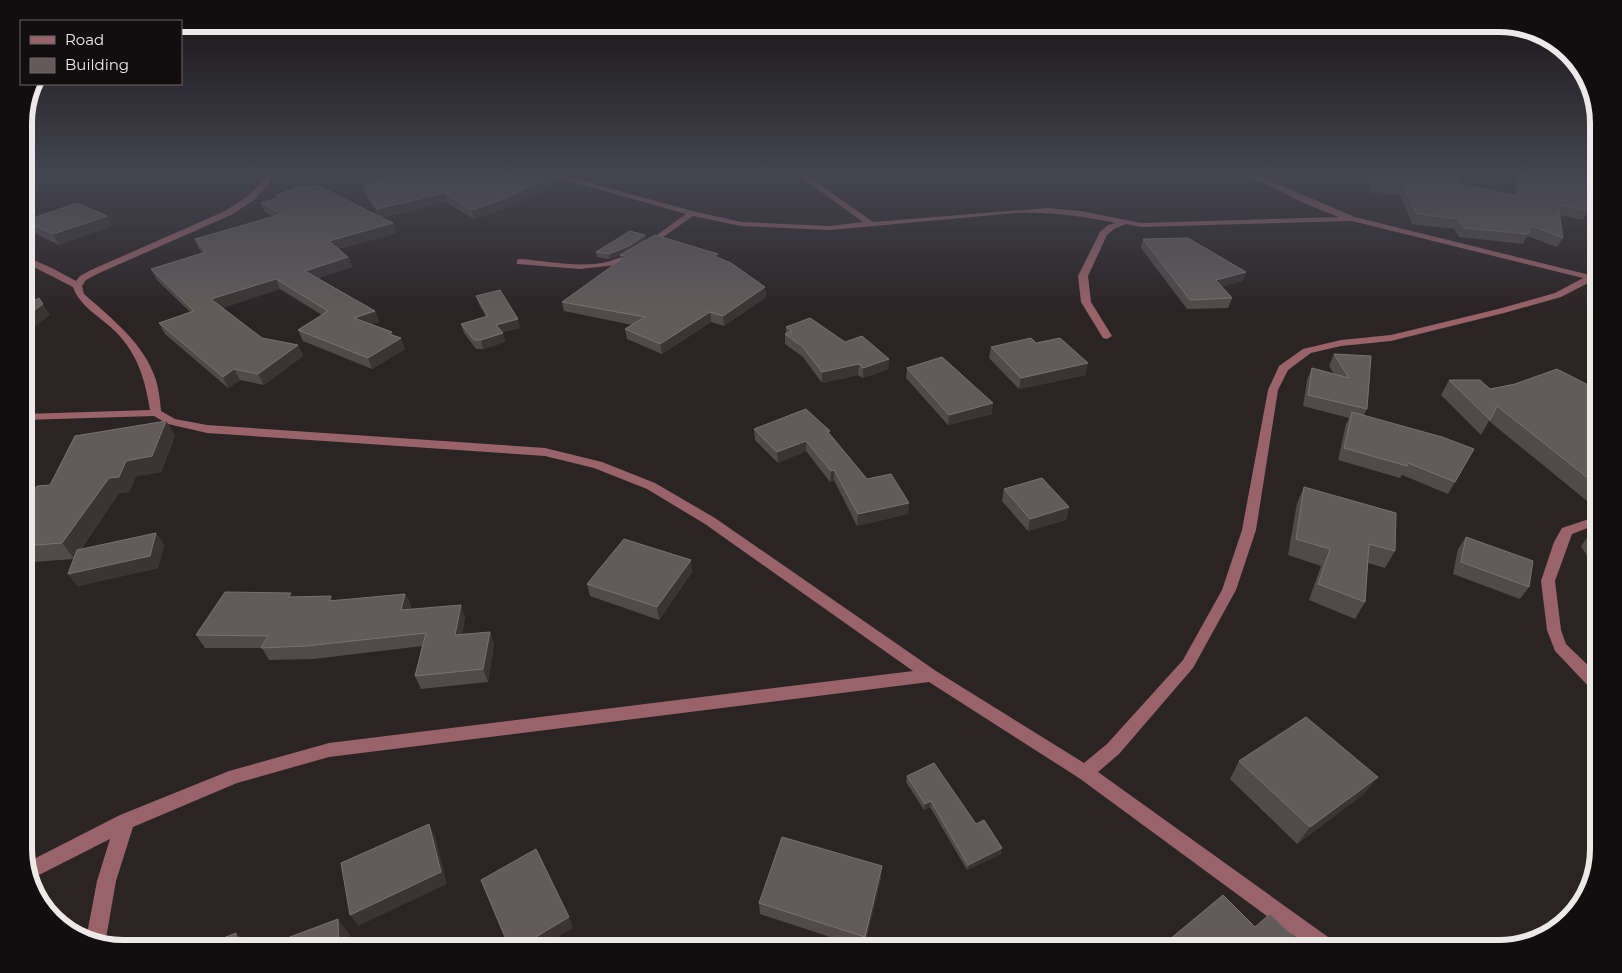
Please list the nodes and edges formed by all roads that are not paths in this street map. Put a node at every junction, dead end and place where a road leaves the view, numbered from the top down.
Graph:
1 (209, 221) edge
2 (680, 221) edge
3 (729, 221) edge
4 (867, 221) edge
5 (898, 221) edge
6 (1116, 221) edge
7 (1283, 221) edge
8 (1362, 221) edge
9 (1123, 223) junction
10 (871, 224) junction
11 (520, 262) dead end
12 (33, 263) edge
13 (1589, 275) edge
14 (1589, 280) edge
15 (77, 286) junction
16 (1107, 336) dead end
17 (156, 413) junction
18 (33, 418) edge
19 (1590, 523) edge
20 (931, 675) junction
21 (1590, 677) edge
22 (1085, 773) junction
23 (126, 821) junction
24 (34, 868) edge
25 (97, 936) edge
26 (1316, 940) edge

1 - 15 street
2 - 11 street
3 - 10 street
4 - 10 street
5 - 10 street
6 - 9 street
7 - 9 street
8 - 13 street
9 - 16 street
12 - 15 street
14 - 22 street
15 - 17 street
17 - 18 street
17 - 20 street
19 - 21 street
20 - 22 street
20 - 23 street
22 - 26 street
23 - 24 street
23 - 25 street

